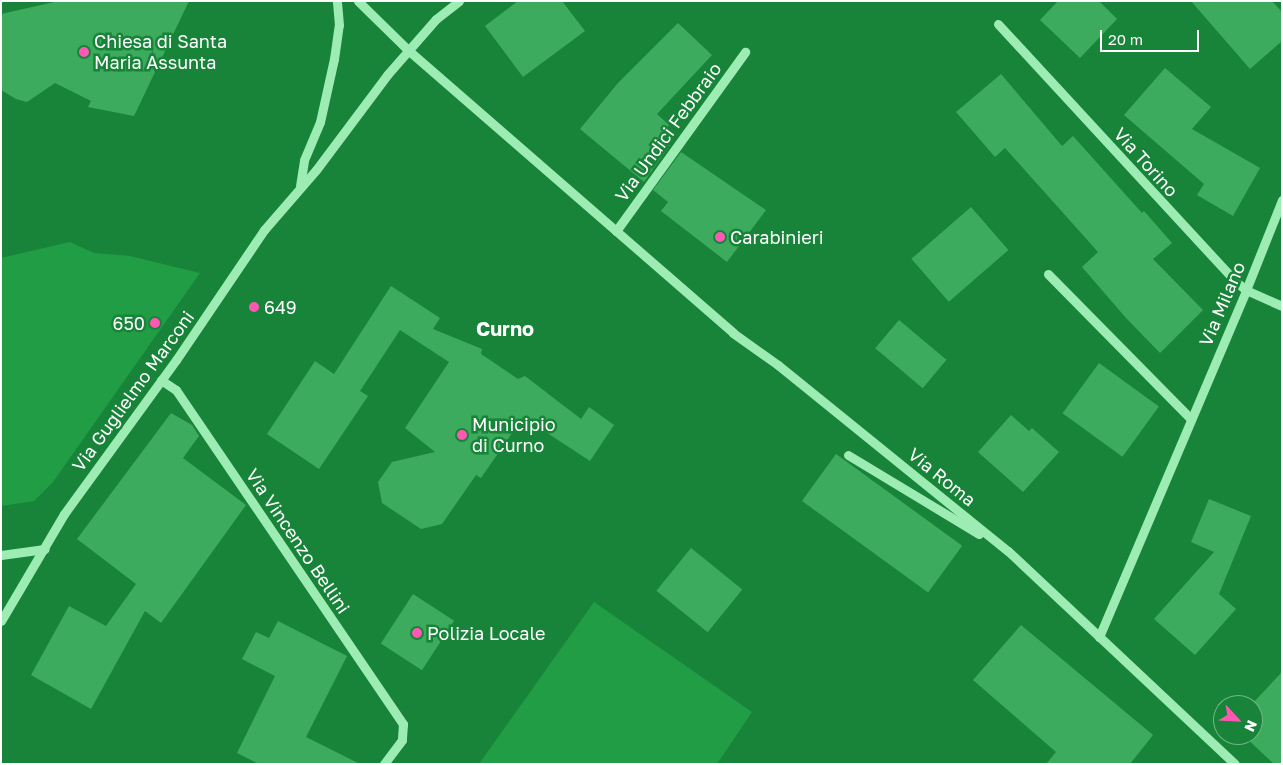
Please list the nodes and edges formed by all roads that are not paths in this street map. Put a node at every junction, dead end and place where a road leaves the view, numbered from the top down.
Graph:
1 (337, 1) edge
2 (358, 1) edge
3 (459, 1) edge
4 (998, 24) dead end
5 (408, 50) junction
6 (745, 52) dead end
7 (300, 187) junction
8 (1282, 200) edge
9 (616, 231) junction
10 (1048, 274) dead end
11 (1246, 290) junction
12 (1282, 306) edge
13 (161, 380) junction
14 (1191, 420) junction
15 (848, 455) dead end
16 (45, 549) junction
17 (1008, 551) junction
18 (1, 555) edge
19 (1, 620) edge
20 (1099, 637) junction
21 (384, 764) edge
22 (1235, 764) edge

1 - 7 street
2 - 5 street, Via Roma
3 - 5 street, Via Guglielmo Marconi
4 - 11 street, Via Torino
5 - 7 street, Via Guglielmo Marconi
5 - 9 street, Via Roma
6 - 9 street, Via Undici Febbraio
7 - 13 street, Via Guglielmo Marconi
8 - 11 street, Via Milano
9 - 17 street, Via Roma
10 - 14 street
11 - 12 street, Via Torino
11 - 14 street, Via Milano
13 - 16 street, Via Guglielmo Marconi
13 - 21 street, Via Vincenzo Bellini
14 - 20 street, Via Milano
15 - 17 street
16 - 18 street
16 - 19 street, Via Guglielmo Marconi
17 - 20 street, Via Roma
20 - 22 street, Via Roma

